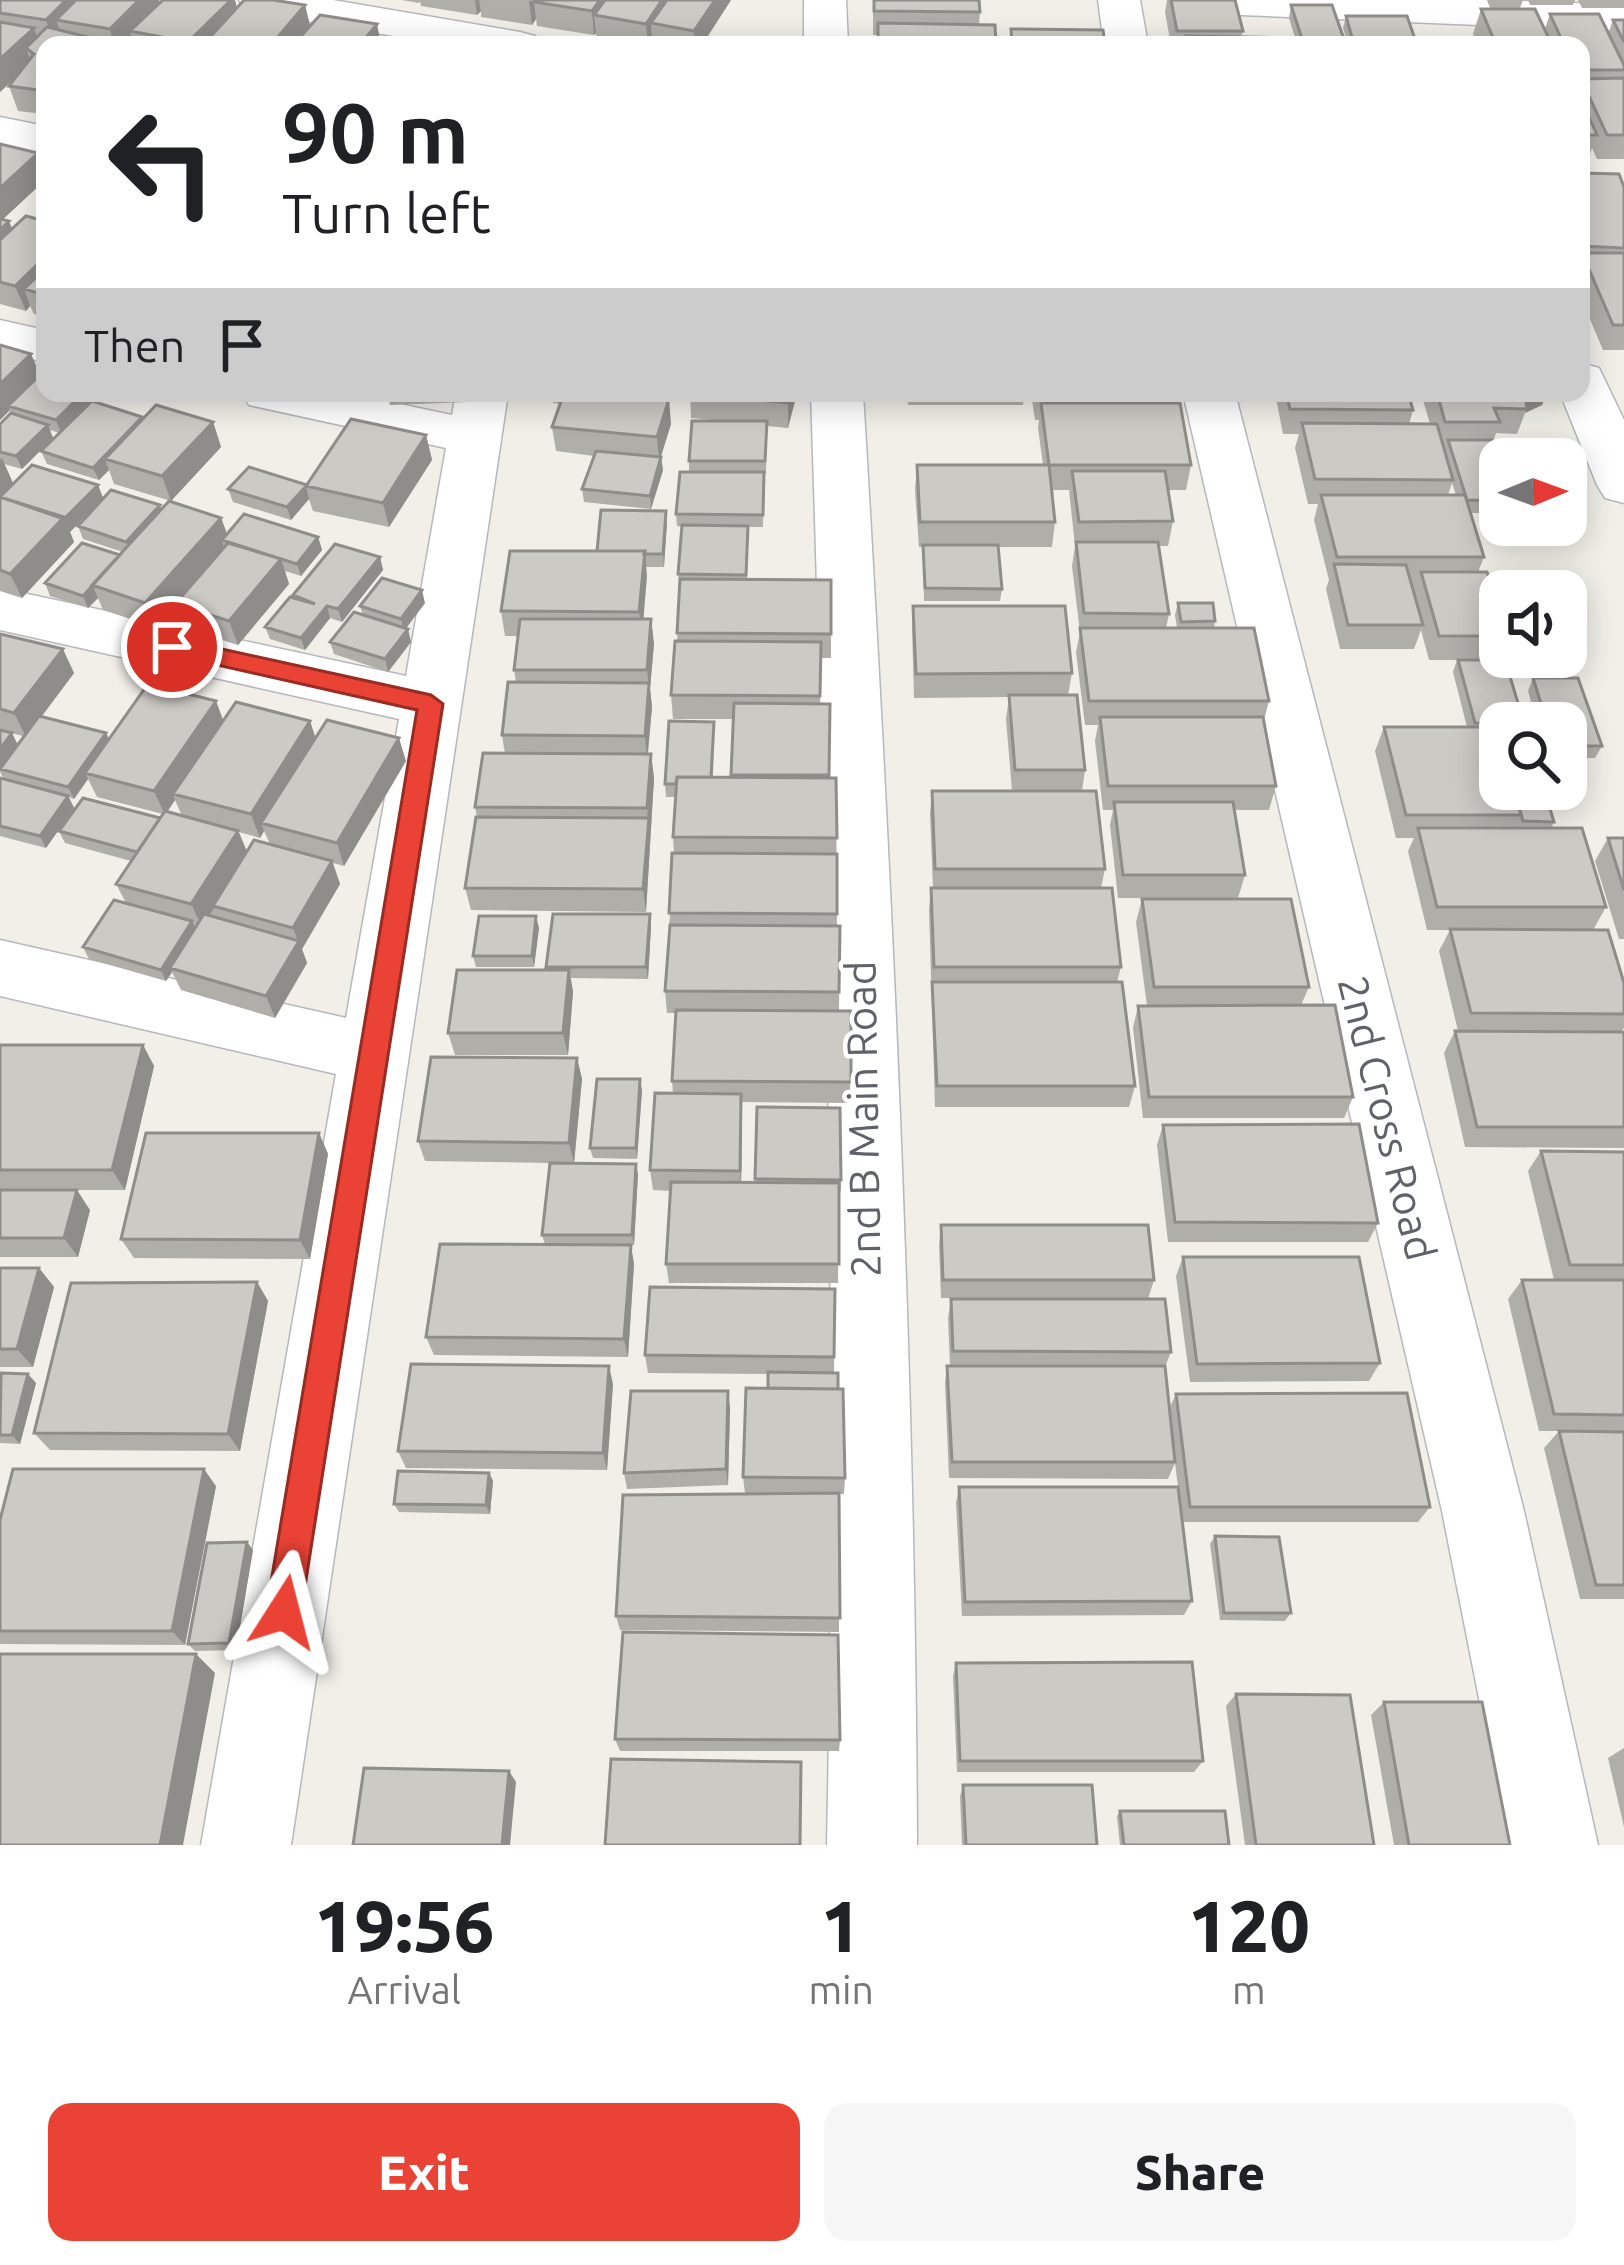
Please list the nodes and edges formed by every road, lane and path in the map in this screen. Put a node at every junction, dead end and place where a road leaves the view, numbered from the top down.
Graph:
1 (260, 0) edge
2 (825, 0) edge
3 (1119, 0) edge
4 (1191, 0) edge
5 (1432, 18) edge
6 (1624, 18) edge
7 (468, 36) edge
8 (826, 36) edge
9 (1125, 36) edge
10 (0, 131) edge
11 (36, 138) edge
12 (0, 337) edge
13 (36, 344) edge
14 (1596, 387) edge
15 (353, 402) edge
16 (837, 402) edge
17 (1211, 402) edge
18 (478, 415) edge
19 (1624, 484) edge
20 (0, 609) edge
21 (431, 704) junction
22 (0, 968) edge
23 (373, 1053) junction
24 (246, 1845) edge
25 (872, 1845) edge
26 (1553, 1845) edge

1 - 7 street
2 - 8 street
3 - 9 street
4 - 5 street
5 - 6 street
10 - 11 street
12 - 13 street
14 - 19 street
15 - 18 street
16 - 25 street, 2nd B Main Road
17 - 26 street, 2nd Cross Road
18 - 21 street
20 - 21 street
21 - 23 street
22 - 23 street
23 - 24 street

